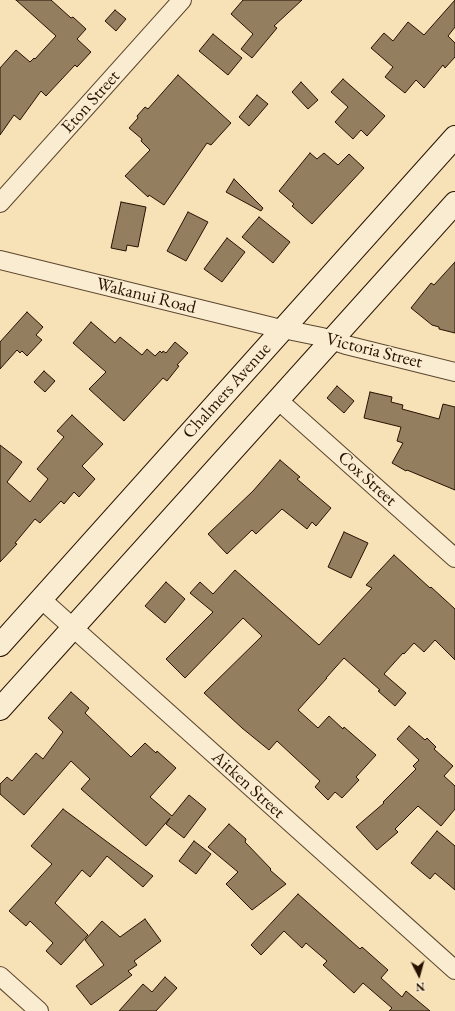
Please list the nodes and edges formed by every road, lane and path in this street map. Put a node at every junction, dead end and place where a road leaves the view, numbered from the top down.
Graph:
1 (182, 0) edge
2 (454, 142) edge
3 (0, 203) edge
4 (455, 203) edge
5 (0, 260) edge
6 (288, 330) junction
7 (332, 341) junction
8 (455, 372) edge
9 (278, 400) junction
10 (455, 558) edge
11 (41, 599) junction
12 (73, 628) junction
13 (0, 645) edge
14 (0, 709) edge
15 (455, 970) edge
16 (0, 976) edge
17 (39, 1011) edge

1 - 3 street, Eton Street
2 - 6 street, Chalmers Avenue
4 - 7 street
5 - 6 street, Wakanui Road
6 - 7 street, Victoria Street
6 - 11 street, Chalmers Avenue
7 - 8 street, Victoria Street
7 - 9 street
9 - 10 street, Cox Street
9 - 12 street
11 - 12 street, Aitken Street
11 - 13 street, Chalmers Avenue
12 - 14 street
12 - 15 street, Aitken Street
16 - 17 street

